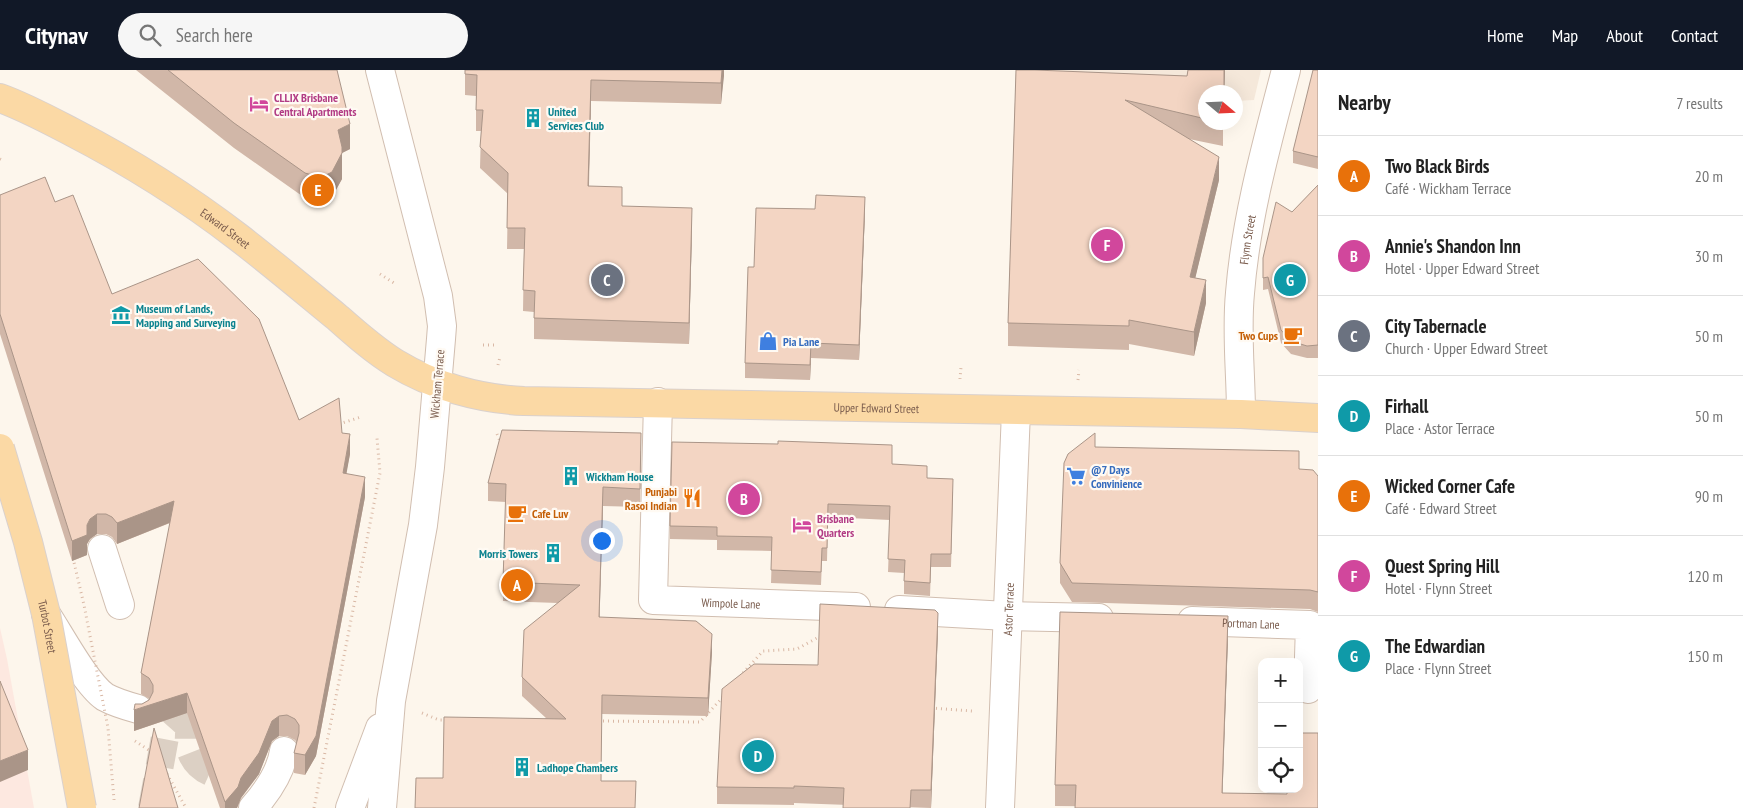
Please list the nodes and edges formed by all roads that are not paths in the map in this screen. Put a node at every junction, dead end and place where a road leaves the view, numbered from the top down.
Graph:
1 (380, 70) edge
2 (1286, 70) edge
3 (0, 98) edge
4 (437, 382) junction
5 (658, 402) junction
6 (1016, 411) junction
7 (1240, 414) junction
8 (1318, 418) edge
9 (0, 448) edge
10 (102, 549) dead end
11 (120, 604) dead end
12 (46, 614) junction
13 (1007, 616) junction
14 (1126, 619) edge
15 (1164, 620) edge
16 (1308, 690) dead end
17 (391, 701) junction
18 (138, 709) edge
19 (284, 751) dead end
20 (82, 808) edge
21 (253, 808) edge
22 (350, 808) edge
23 (382, 808) edge
24 (1000, 808) edge

1 - 4 street, Wickham Terrace
2 - 7 street, Flynn Street
3 - 4 main road, Edward Street
4 - 5 main road, Upper Edward Street
4 - 17 street, Wickham Terrace
5 - 6 main road, Upper Edward Street
5 - 13 street, Wimpole Lane
6 - 7 main road, Upper Edward Street
6 - 13 street, Astor Terrace
7 - 8 main road, Upper Edward Street
9 - 12 main road, Turbot Street, bridge
10 - 11 street
12 - 18 street, bridge
12 - 20 main road, Turbot Street, bridge
13 - 14 street
13 - 24 street, Astor Terrace
15 - 16 street, Portman Lane
17 - 22 street, Wickham Terrace
17 - 23 street, Wickham Terrace
19 - 21 street

